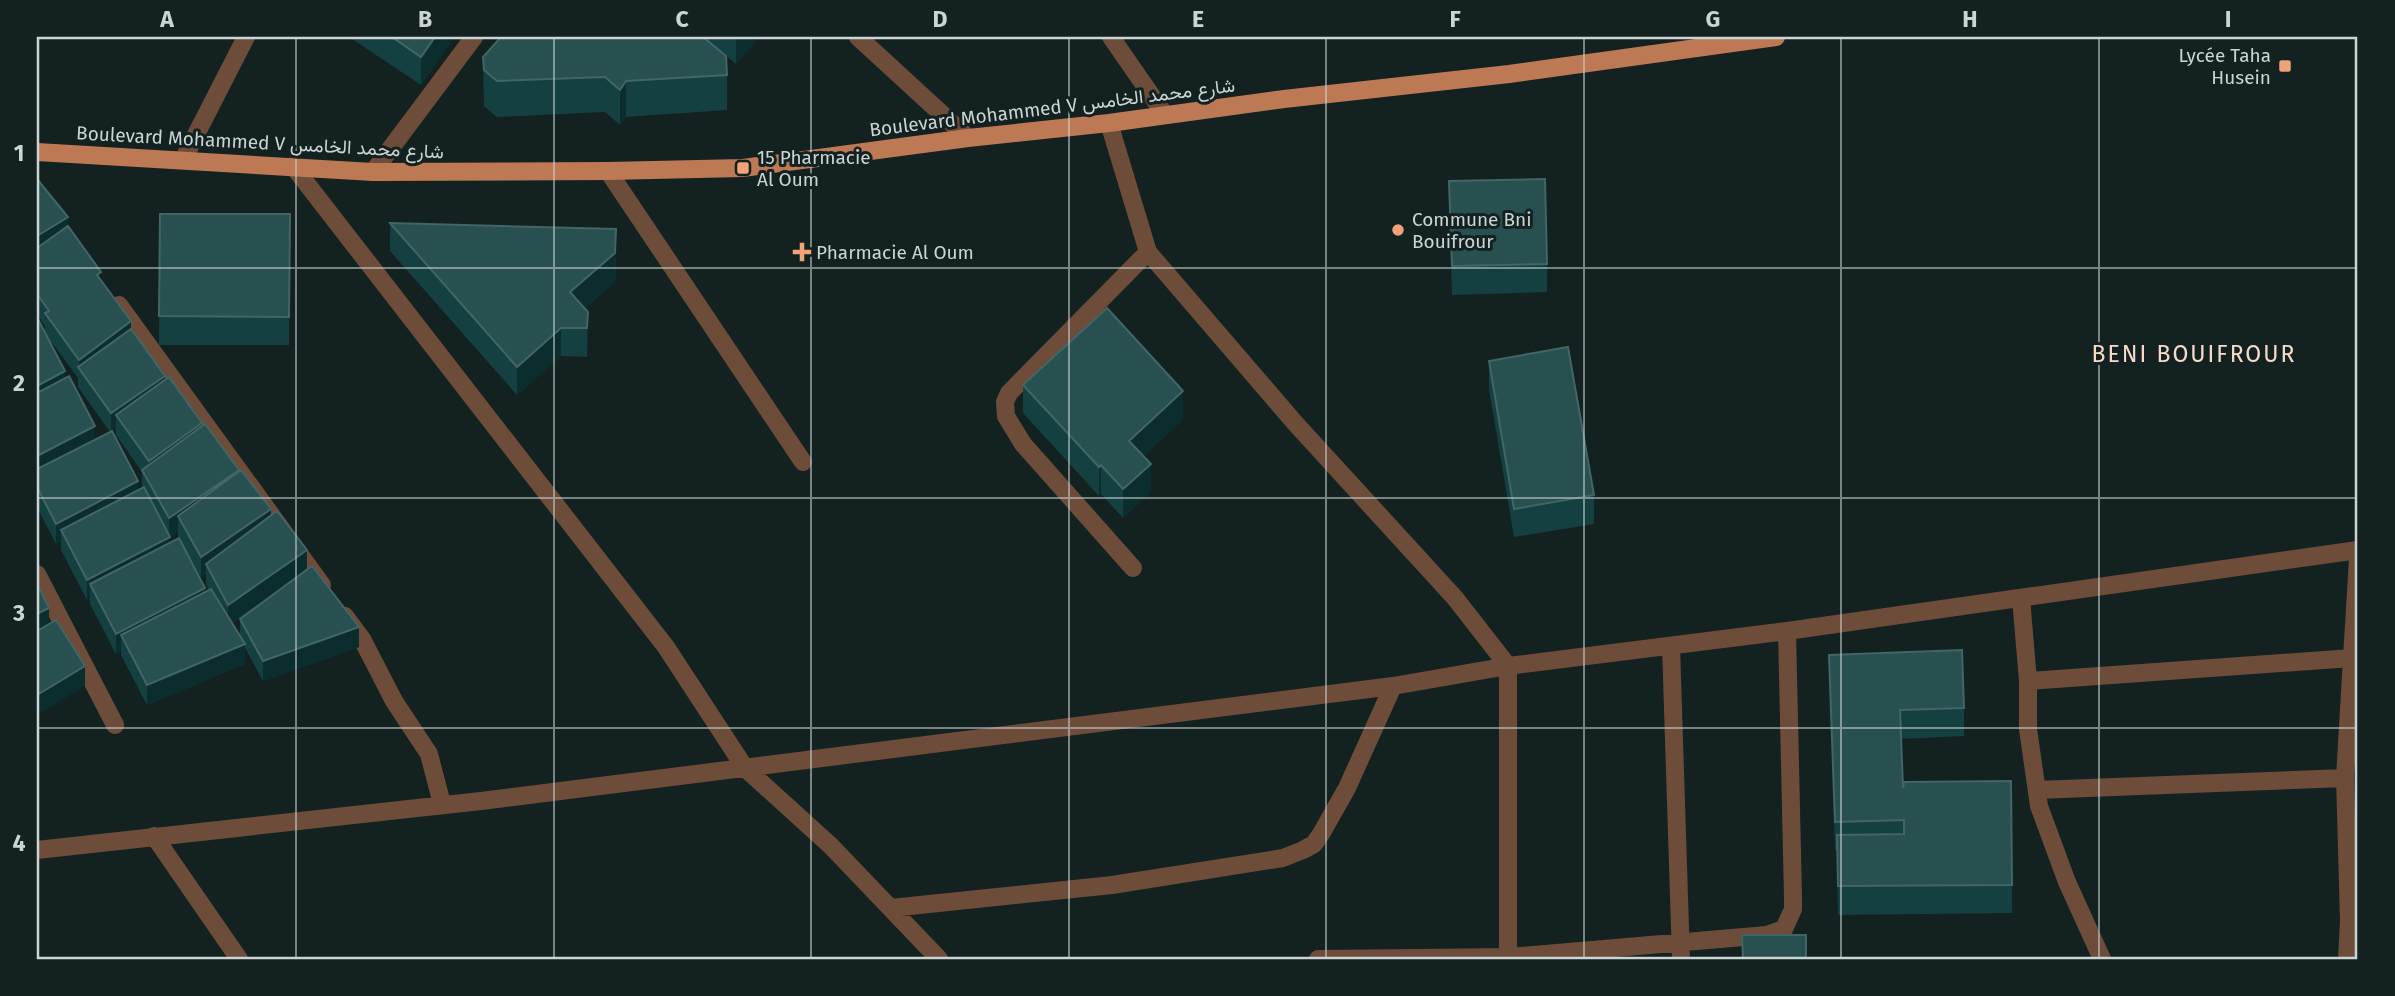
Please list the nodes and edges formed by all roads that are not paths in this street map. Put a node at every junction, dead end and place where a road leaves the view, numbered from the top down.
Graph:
1 (474, 37) edge
2 (858, 37) edge
3 (1111, 37) edge
4 (1776, 37) edge
5 (242, 38) edge
6 (1165, 115) junction
7 (1109, 123) junction
8 (968, 138) junction
9 (37, 152) edge
10 (183, 160) junction
11 (293, 166) junction
12 (608, 171) junction
13 (373, 172) junction
14 (1148, 252) junction
15 (110, 292) edge
16 (803, 462) dead end
17 (2358, 550) edge
18 (2358, 559) edge
19 (1133, 568) dead end
20 (37, 574) edge
21 (2021, 598) junction
22 (1787, 631) junction
23 (1671, 646) junction
24 (2355, 658) edge
25 (1508, 666) junction
26 (2028, 681) junction
27 (1393, 686) junction
28 (115, 725) dead end
29 (745, 768) junction
30 (2345, 778) junction
31 (2036, 790) junction
32 (442, 804) junction
33 (154, 836) junction
34 (37, 850) edge
35 (891, 908) junction
36 (1680, 950) edge
37 (1508, 958) edge
38 (239, 959) edge
39 (939, 959) edge
40 (1318, 959) edge
41 (2102, 959) edge
42 (2347, 959) edge

1 - 13 street
2 - 8 street
3 - 6 street
4 - 6 main road, Boulevard Mohammed V شارع محمد الخامس
5 - 10 street
6 - 7 main road, Boulevard Mohammed V شارع محمد الخامس
7 - 8 main road, Boulevard Mohammed V شارع محمد الخامس
7 - 14 street
8 - 12 main road, Boulevard Mohammed V شارع محمد الخامس
9 - 10 main road, Boulevard Mohammed V شارع محمد الخامس
10 - 11 main road, Boulevard Mohammed V شارع محمد الخامس
11 - 13 main road, Boulevard Mohammed V شارع محمد الخامس
11 - 29 street
12 - 13 main road, Boulevard Mohammed V شارع محمد الخامس
12 - 16 street
14 - 19 street
14 - 25 street
15 - 32 street
17 - 21 street
18 - 24 street
20 - 28 street
21 - 22 street
21 - 26 street
22 - 23 street
22 - 36 street
23 - 25 street
23 - 36 street
24 - 26 street
24 - 30 street
25 - 27 street
25 - 37 street
26 - 31 street
27 - 29 street
27 - 35 street
29 - 32 street
29 - 35 street
30 - 31 street
30 - 42 street
31 - 41 street
32 - 33 street
33 - 34 street
33 - 38 street
35 - 39 street
36 - 37 street
37 - 40 street

